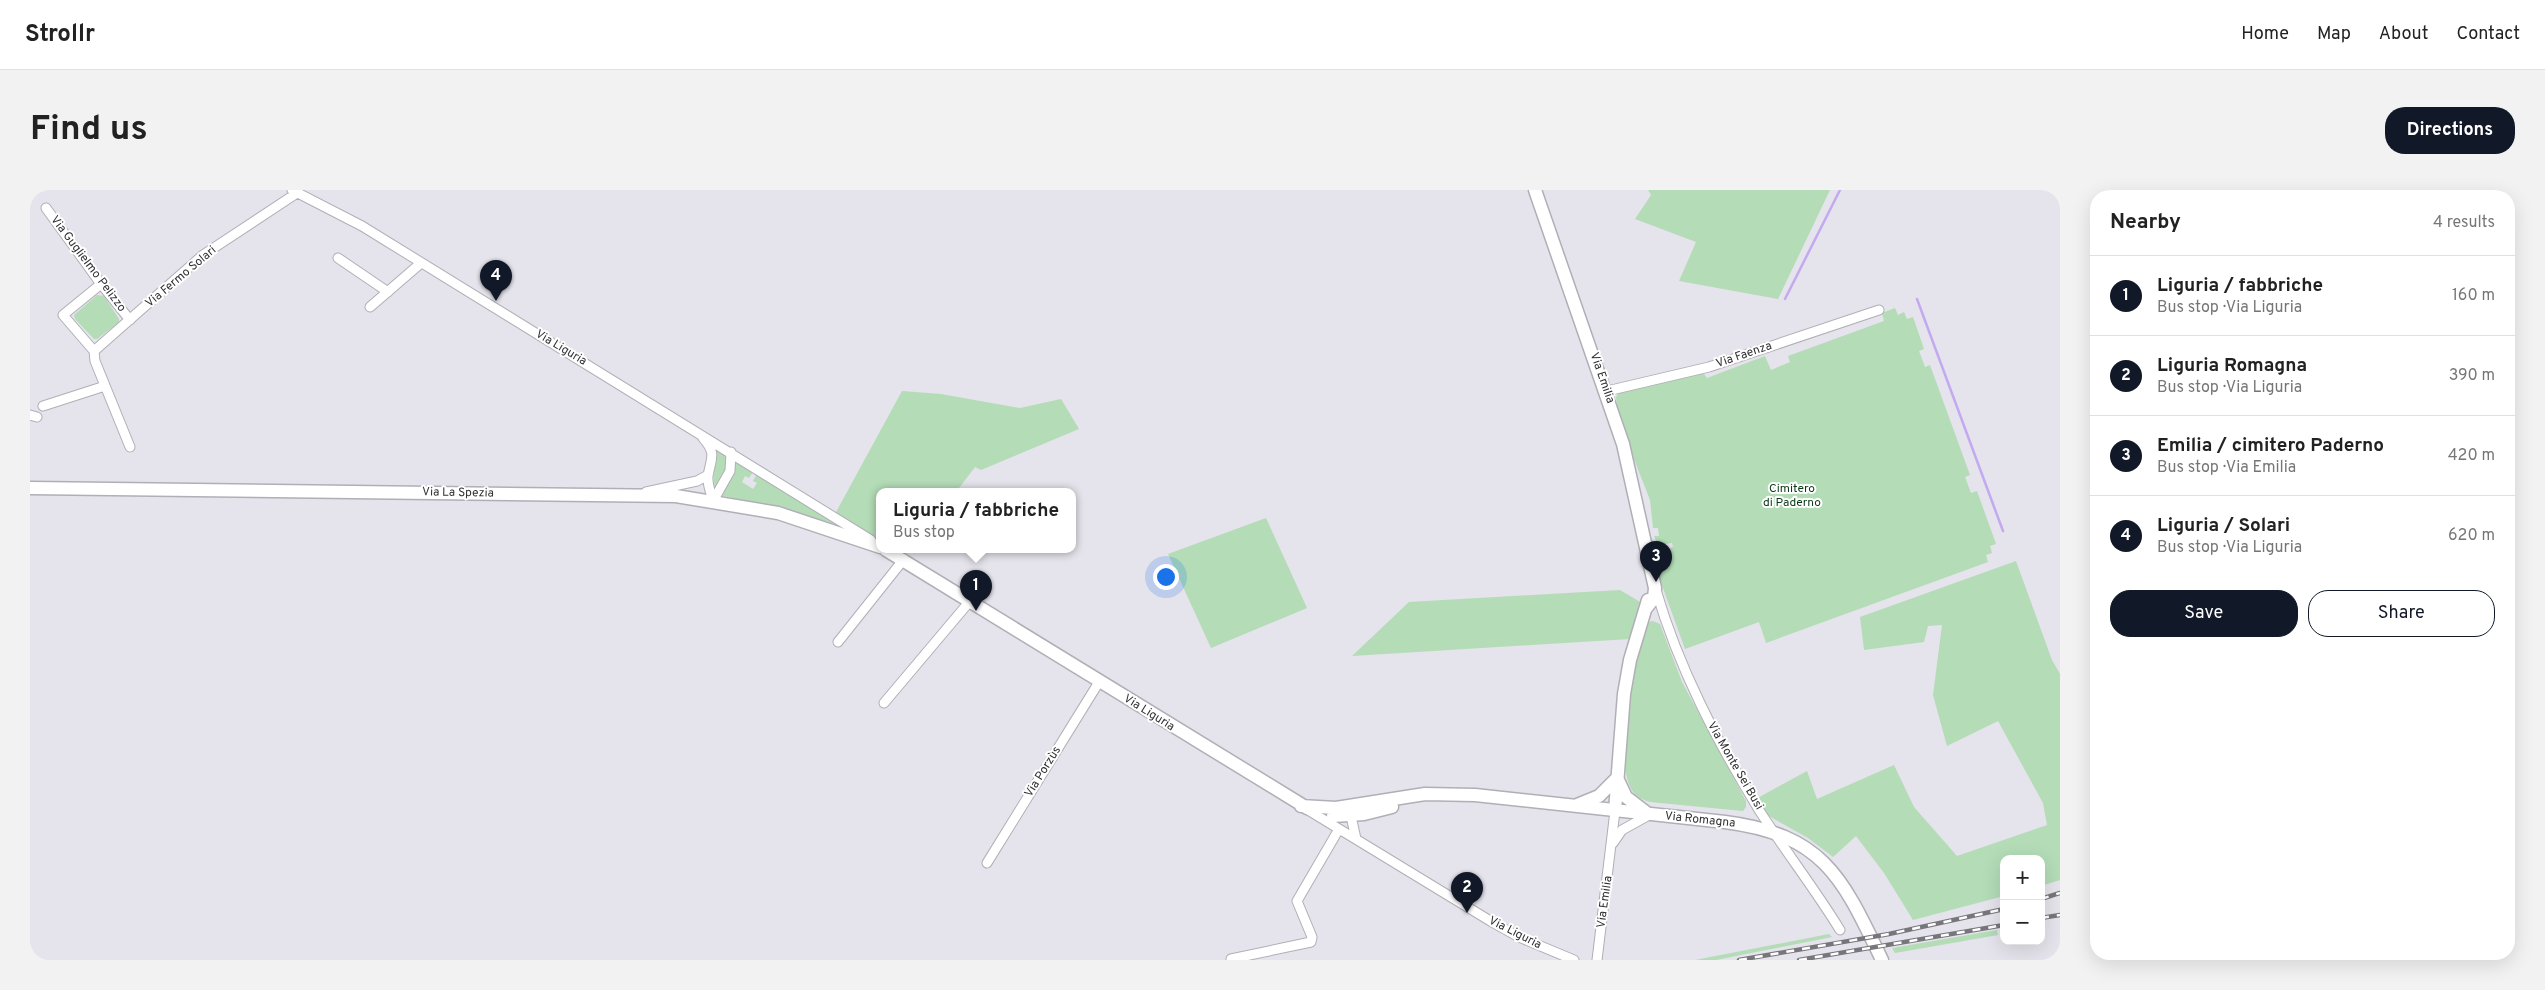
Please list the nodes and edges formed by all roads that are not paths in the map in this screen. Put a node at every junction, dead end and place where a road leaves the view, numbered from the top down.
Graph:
1 (1536, 190) edge
2 (295, 191) edge
3 (46, 208) dead end
4 (338, 258) dead end
5 (422, 263) junction
6 (101, 284) junction
7 (388, 292) junction
8 (370, 307) dead end
9 (1879, 310) dead end
10 (130, 320) junction
11 (94, 351) junction
12 (105, 386) junction
13 (1606, 391) junction
14 (43, 406) dead end
15 (699, 434) junction
16 (130, 447) dead end
17 (731, 452) junction
18 (708, 475) junction
19 (30, 488) edge
20 (636, 495) junction
21 (713, 501) junction
22 (876, 544) edge
23 (876, 546) edge
24 (891, 553) edge
25 (904, 560) junction
26 (1650, 570) junction
27 (1655, 588) junction
28 (970, 601) junction
29 (1647, 607) junction
30 (838, 642) dead end
31 (1099, 682) junction
32 (884, 703) dead end
33 (1617, 778) junction
34 (1301, 806) joint
35 (1571, 806) junction
36 (1615, 811) junction
37 (1336, 814) junction
38 (1649, 815) junction
39 (1339, 829) junction
40 (1774, 832) junction
41 (1356, 840) junction
42 (1613, 843) junction
43 (988, 863) dead end
44 (1840, 930) dead end
45 (1231, 959) edge
46 (1574, 960) edge
47 (1596, 960) edge
48 (1882, 960) edge

1 - 13 main road, Via Emilia
2 - 5 street, Via Liguria
2 - 10 street, Via Fermo Solari
3 - 6 street, Via Guglielmo Pelizzo
4 - 7 street
5 - 7 street
5 - 15 street, Via Liguria
6 - 10 street, Via Guglielmo Pelizzo
6 - 11 street
7 - 8 street
9 - 13 street, Via Faenza
10 - 11 street, Via Fermo Solari
11 - 12 street
12 - 14 street
12 - 16 street
13 - 26 main road, Via Emilia
15 - 17 street, Via Liguria
15 - 18 street, Via Liguria
17 - 21 street
17 - 22 street, Via Liguria
18 - 20 street
18 - 21 street, Via Liguria
19 - 20 main road, Via La Spezia
20 - 21 main road, Via La Spezia
21 - 23 main road, Via La Spezia
24 - 25 main road, Via Liguria
25 - 28 main road, Via Liguria
25 - 30 street
26 - 27 main road, Via Emilia
26 - 29 main road, Via Emilia
27 - 29 main road, Via Emilia
27 - 40 street, Via Monte Sei Busi
28 - 31 main road, Via Liguria
28 - 32 street
29 - 33 main road, Via Emilia
31 - 34 main road, Via Liguria
31 - 43 street, Via Porzùs
33 - 35 main road
33 - 36 main road, Via Emilia
33 - 38 main road
34 - 37 main road, Via Romagna
35 - 36 main road, Via Romagna
35 - 37 main road, Via Romagna
36 - 38 main road, Via Romagna
36 - 42 street, Via Emilia
37 - 39 street, Via Liguria
37 - 41 street
38 - 40 main road, Via Romagna
38 - 42 street
39 - 41 street, Via Liguria
39 - 45 street
40 - 44 street, Via Monte Sei Busi
40 - 48 main road, Via Romagna
41 - 46 street, Via Liguria
42 - 47 street, Via Emilia

